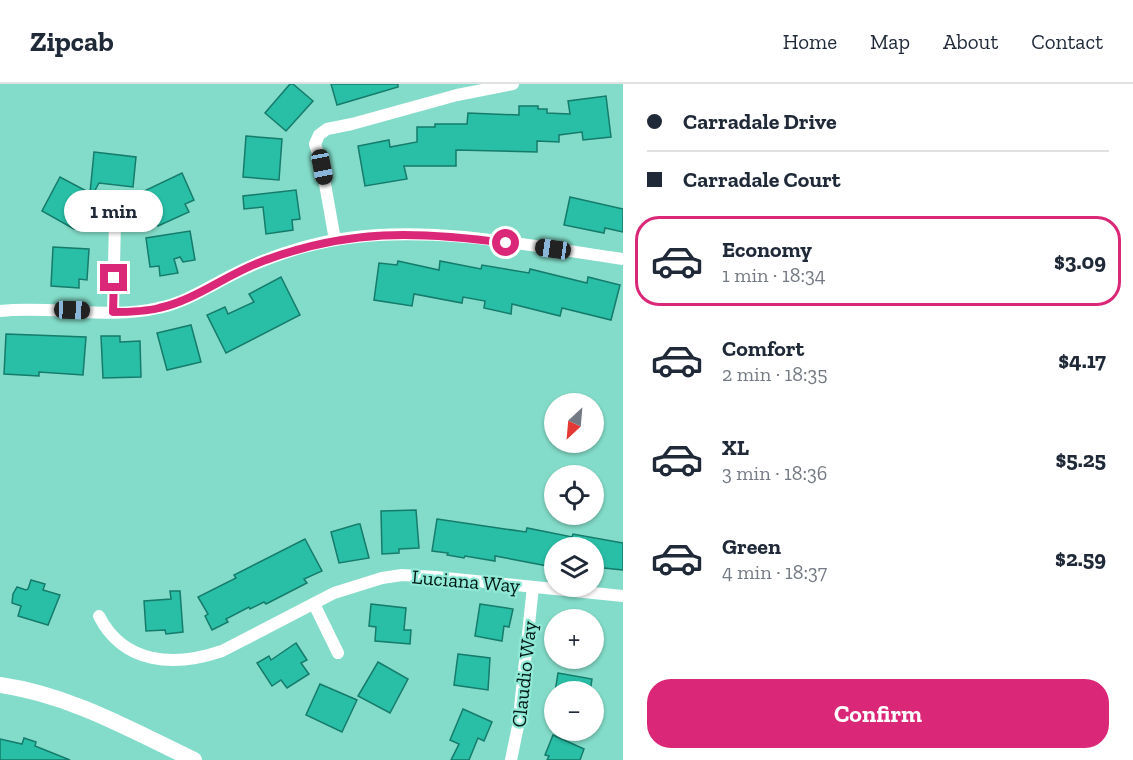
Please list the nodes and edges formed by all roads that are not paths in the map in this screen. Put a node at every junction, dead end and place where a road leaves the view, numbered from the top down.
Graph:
1 (513, 84) edge
2 (115, 220) dead end
3 (335, 240) junction
4 (623, 259) edge
5 (0, 311) edge
6 (113, 312) junction
7 (533, 587) junction
8 (623, 596) edge
9 (314, 604) junction
10 (99, 616) dead end
11 (338, 653) dead end
12 (0, 685) edge
13 (194, 760) edge
14 (511, 760) edge

1 - 3 street
2 - 6 street
3 - 4 street
3 - 6 street
5 - 6 street
7 - 8 street, Luciana Way
7 - 9 street, Luciana Way
7 - 14 street, Claudio Way
9 - 10 street, Luciana Way
9 - 11 street
12 - 13 street

